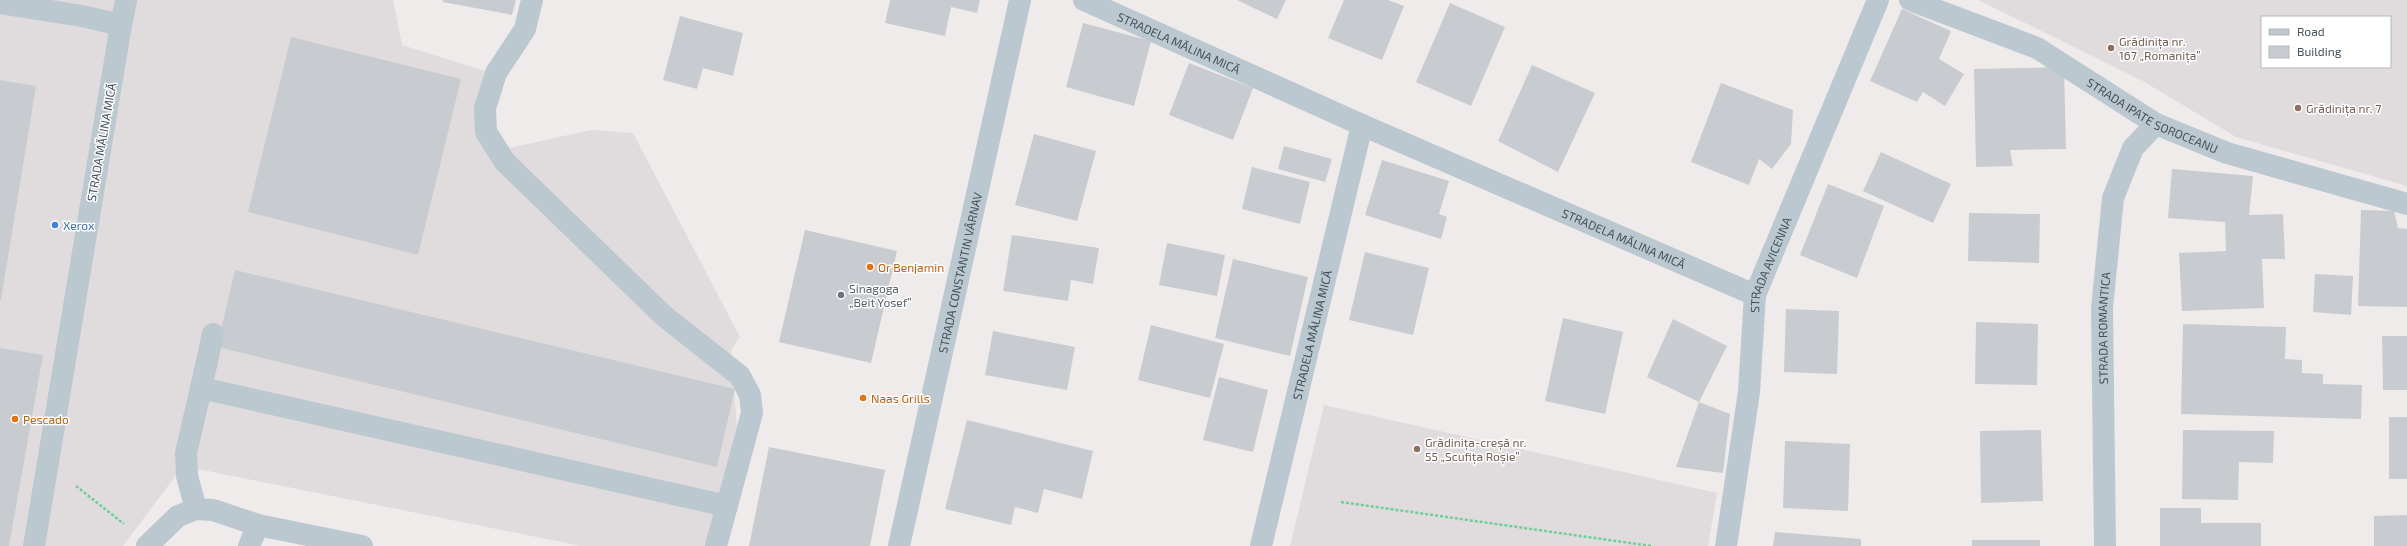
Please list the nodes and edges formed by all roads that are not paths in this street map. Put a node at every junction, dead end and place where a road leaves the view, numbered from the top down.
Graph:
1 (126, 0) edge
2 (532, 0) edge
3 (1020, 0) edge
4 (1084, 0) edge
5 (1878, 0) edge
6 (1910, 0) edge
7 (0, 3) edge
8 (121, 25) junction
9 (2156, 124) junction
10 (1362, 125) junction
11 (2407, 204) edge
12 (1755, 295) junction
13 (213, 334) dead end
14 (201, 388) junction
15 (727, 506) junction
16 (196, 509) junction
17 (258, 525) junction
18 (147, 545) edge
19 (34, 546) edge
20 (249, 546) edge
21 (362, 546) edge
22 (716, 546) edge
23 (899, 546) edge
24 (1261, 546) edge
25 (1726, 546) edge
26 (2105, 546) edge

1 - 8 street, STRADA MĂLINA MICĂ
2 - 15 street
3 - 23 street, STRADA CONSTANTIN VÂRNAV
4 - 10 street, STRADELA MĂLINA MICĂ
5 - 12 street, STRADA AVICENNA
6 - 9 street, STRADA IPATE SOROCEANU
7 - 8 street
8 - 19 street, STRADA MĂLINA MICĂ
9 - 11 street, STRADA IPATE SOROCEANU
9 - 26 street, STRADA ROMANTICA
10 - 12 street, STRADELA MĂLINA MICĂ
10 - 24 street, STRADELA MĂLINA MICĂ
12 - 25 street, STRADA AVICENNA
13 - 14 street
14 - 15 street
14 - 16 street
15 - 22 street
16 - 17 street
16 - 18 street
17 - 20 street
17 - 21 street

